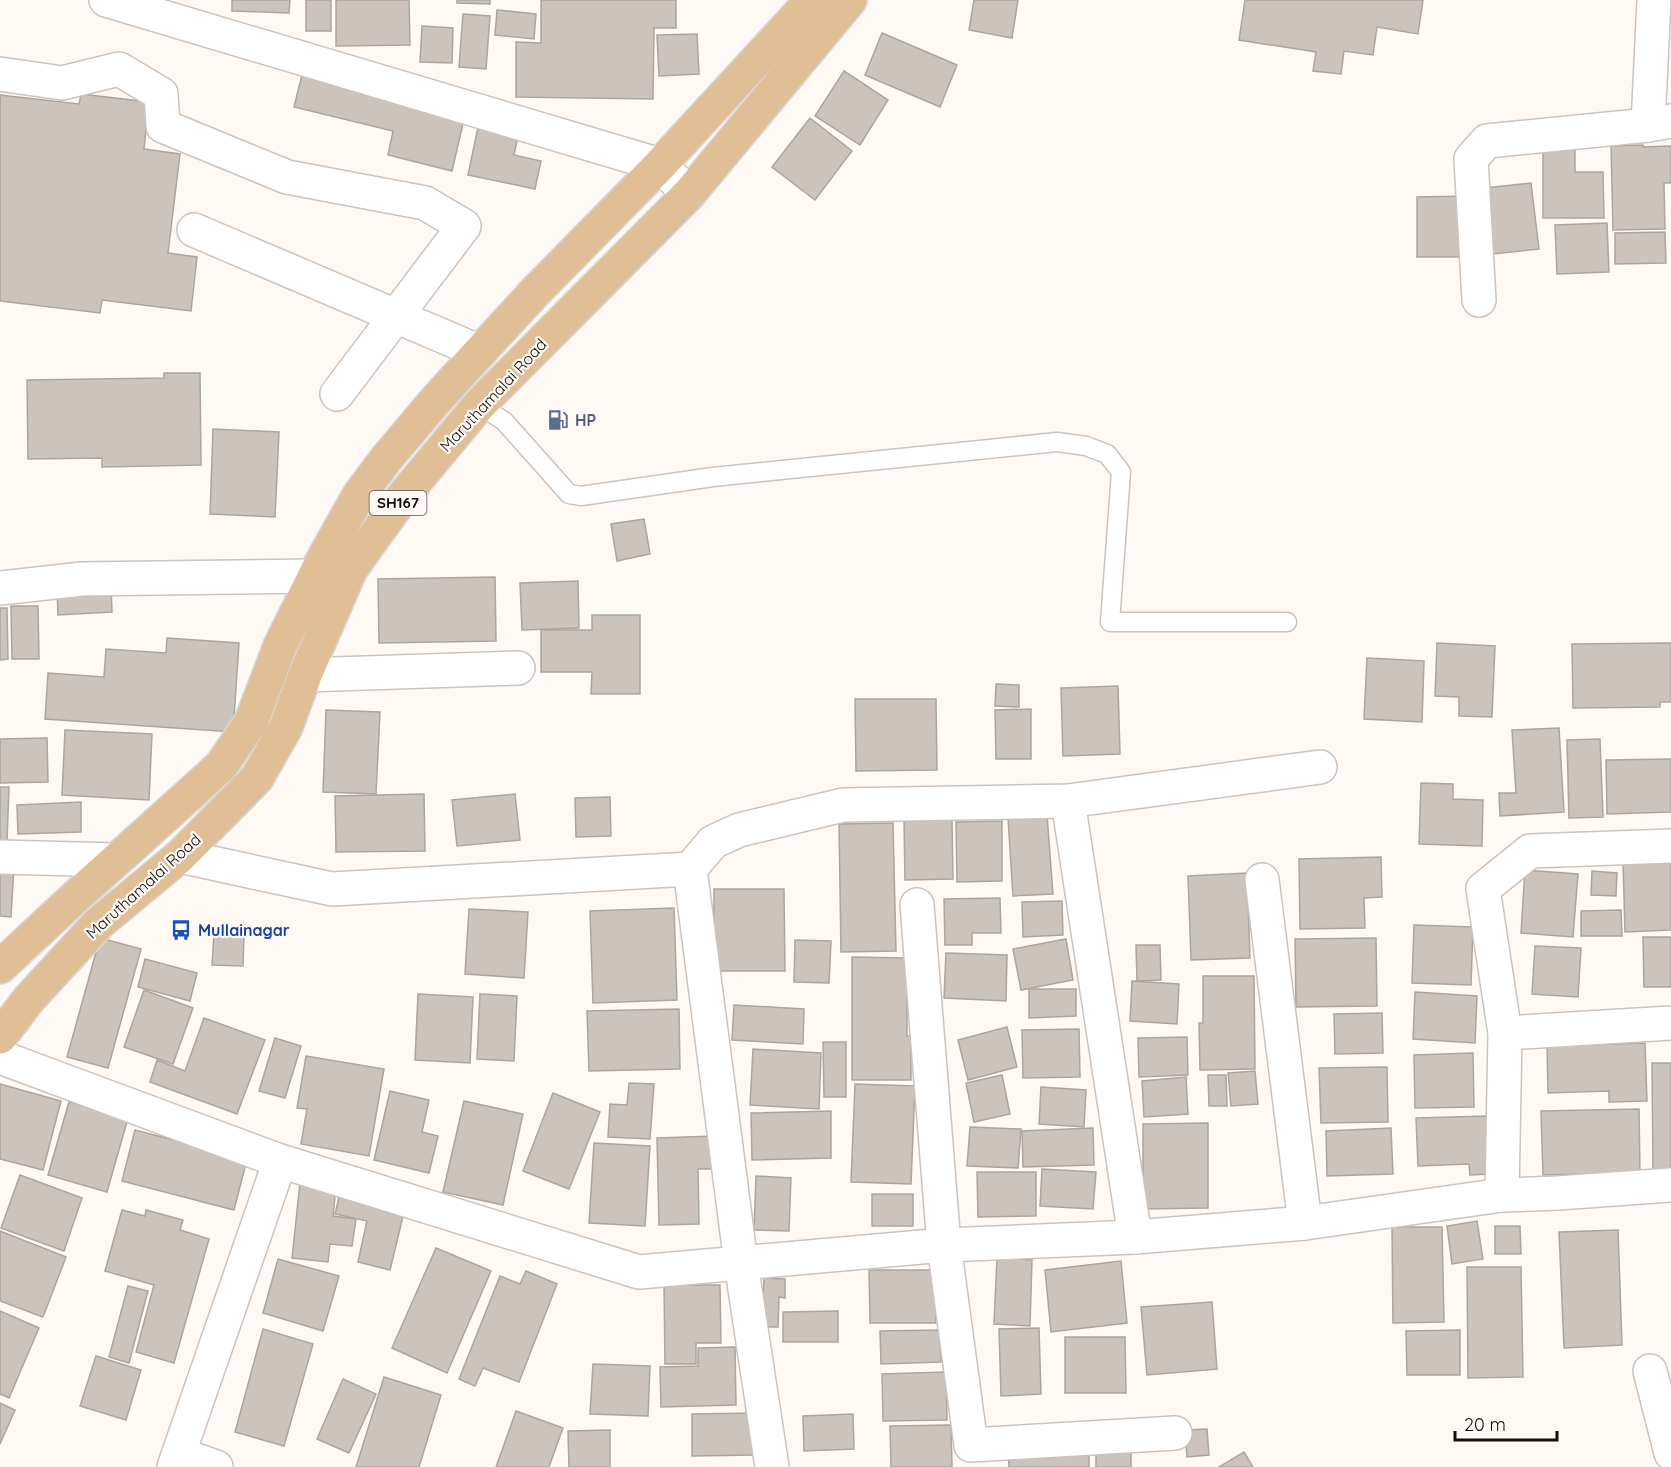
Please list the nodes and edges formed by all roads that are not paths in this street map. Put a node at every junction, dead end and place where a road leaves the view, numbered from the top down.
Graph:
1 (106, 0) edge
2 (812, 0) edge
3 (850, 0) edge
4 (1654, 0) edge
5 (0, 74) edge
6 (1659, 123) edge
7 (660, 165) junction
8 (689, 194) junction
9 (194, 230) dead end
10 (1479, 300) dead end
11 (396, 316) junction
12 (480, 352) junction
13 (337, 394) dead end
14 (479, 405) junction
15 (315, 576) junction
16 (0, 588) edge
17 (1287, 622) dead end
18 (518, 668) dead end
19 (305, 675) junction
20 (1320, 767) dead end
21 (1068, 801) junction
22 (1671, 846) edge
23 (180, 856) junction
24 (0, 857) edge
25 (116, 860) junction
26 (690, 869) junction
27 (1262, 880) dead end
28 (917, 905) dead end
29 (0, 967) edge
30 (1671, 1023) edge
31 (1505, 1033) junction
32 (0, 1037) edge
33 (0, 1057) edge
34 (280, 1161) junction
35 (1671, 1185) edge
36 (1502, 1195) junction
37 (1305, 1223) junction
38 (1135, 1237) junction
39 (944, 1245) junction
40 (741, 1263) junction
41 (1650, 1371) dead end
42 (1175, 1433) dead end
43 (1671, 1453) edge
44 (176, 1461) edge
45 (216, 1467) edge
46 (772, 1467) edge

1 - 7 street
2 - 7 main road, SH167
3 - 8 main road, Maruthamalai Road / SH167
4 - 6 street
5 - 11 street
6 - 10 street
7 - 8 street
7 - 12 main road, SH167
8 - 14 main road, Maruthamalai Road / SH167
9 - 11 street
11 - 12 street
11 - 13 street
12 - 15 main road, SH167
14 - 17 lane
14 - 19 main road, Maruthamalai Road / SH167
15 - 16 street
15 - 25 main road, SH167
18 - 19 street
19 - 23 main road, Maruthamalai Road / SH167
20 - 21 street
21 - 26 street
21 - 38 street
22 - 31 street
23 - 26 street
23 - 32 main road, Maruthamalai Road / SH167
24 - 25 street
25 - 29 main road, SH167
26 - 40 street
27 - 37 street
28 - 39 street
30 - 31 street
31 - 36 street
33 - 34 street
34 - 40 street
34 - 44 street
35 - 36 street
36 - 37 street
37 - 38 street
38 - 39 street
39 - 40 street
39 - 42 street
40 - 46 street
41 - 43 street
44 - 45 street

